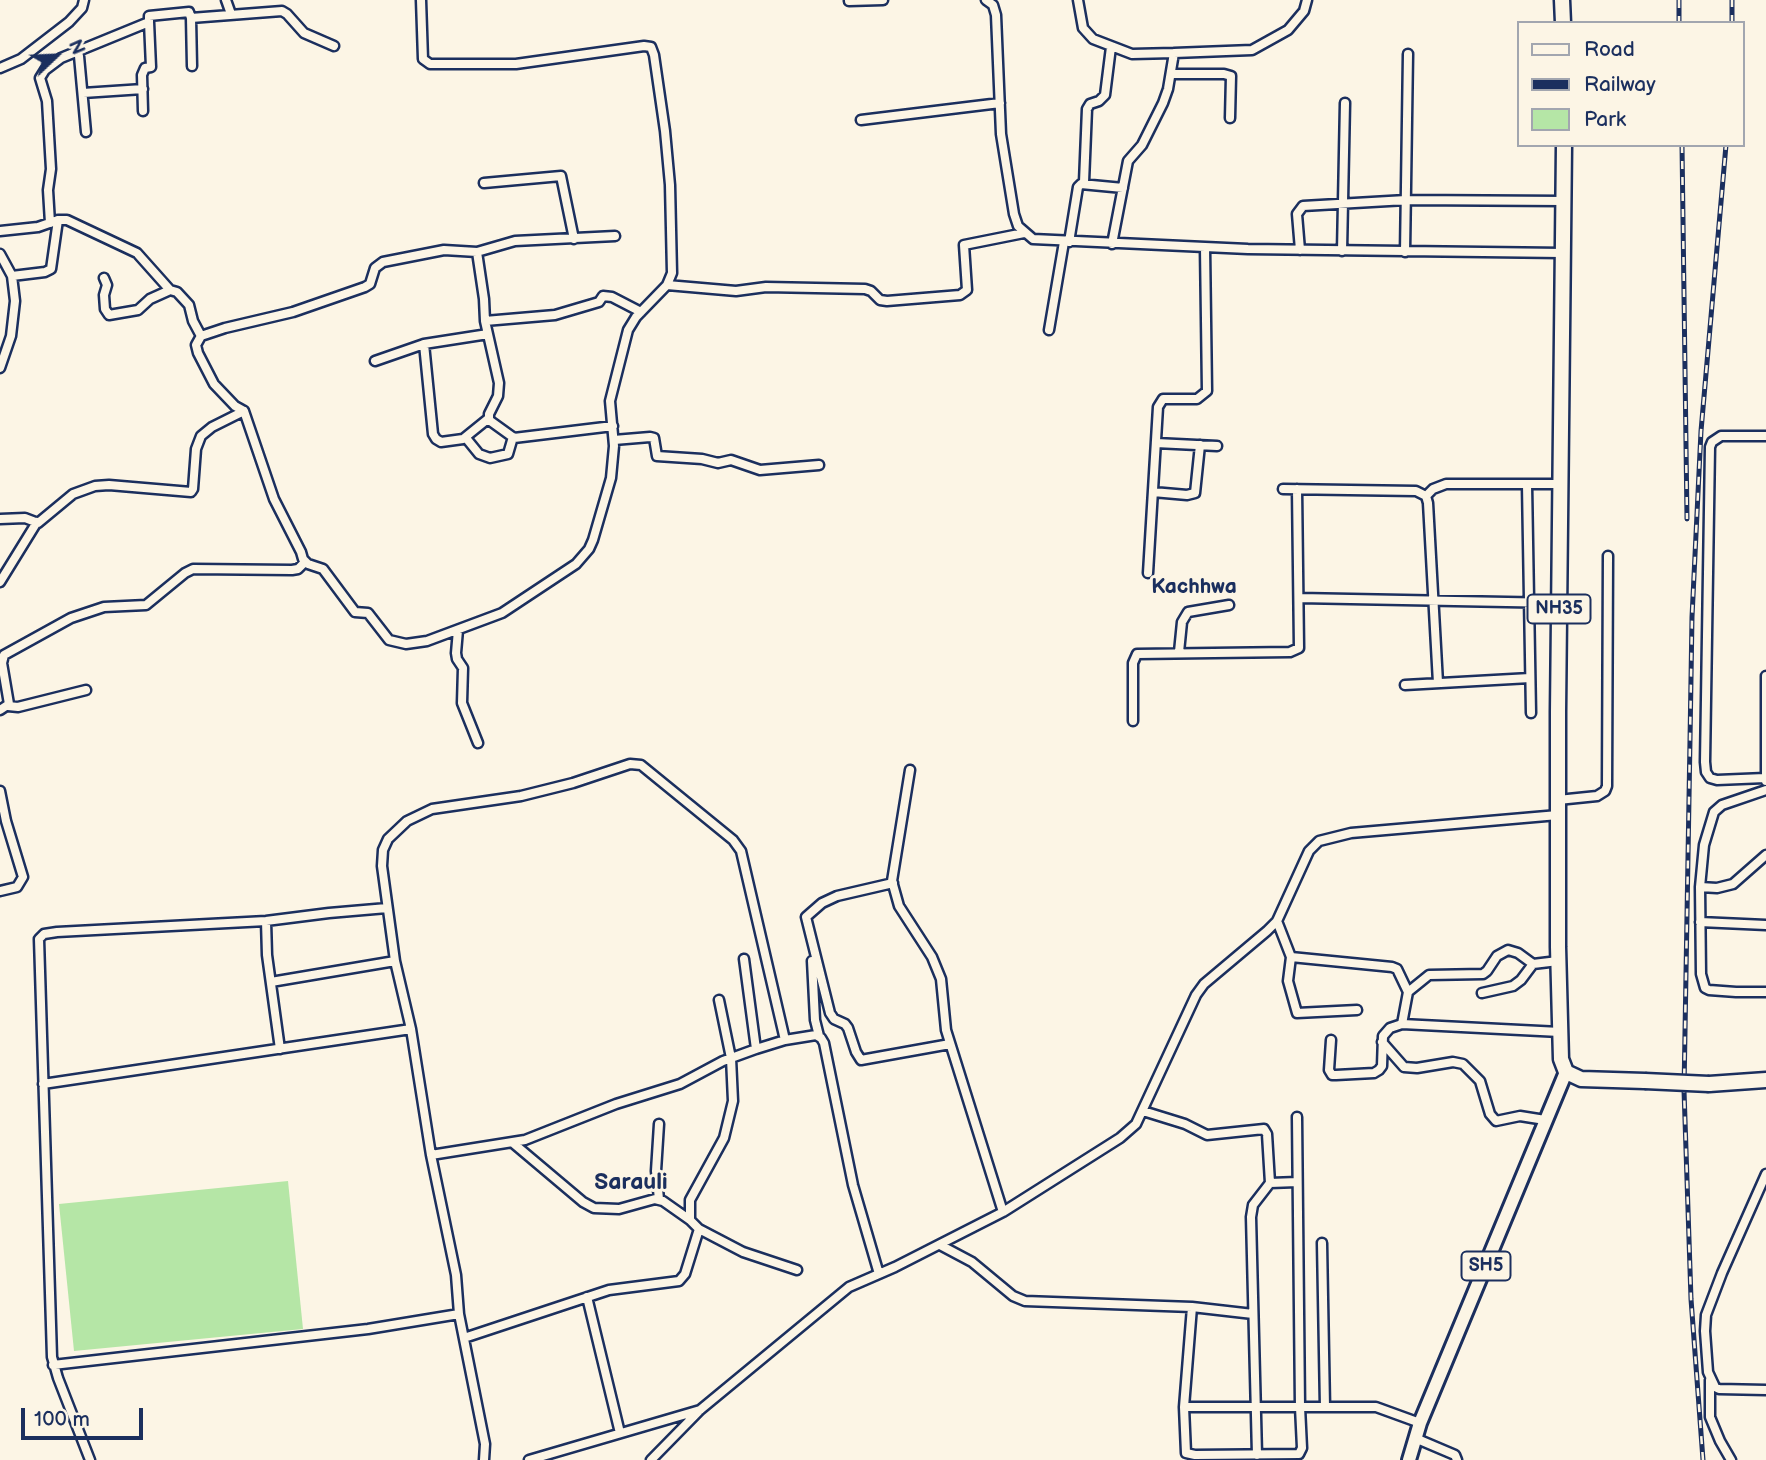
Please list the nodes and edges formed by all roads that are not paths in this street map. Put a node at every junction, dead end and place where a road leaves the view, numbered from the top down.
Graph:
1 (84, 0) edge
2 (188, 0) edge
3 (226, 0) edge
4 (276, 0) edge
5 (421, 0) edge
6 (883, 0) edge
7 (986, 0) edge
8 (1079, 0) edge
9 (1307, 0) edge
10 (1562, 0) edge
11 (849, 1) edge
12 (278, 11) junction
13 (231, 14) junction
14 (190, 15) junction
15 (1563, 21) edge
16 (149, 22) junction
17 (334, 46) dead end
18 (1111, 47) junction
19 (76, 51) junction
20 (1174, 53) junction
21 (1408, 54) dead end
22 (192, 66) dead end
23 (0, 68) edge
24 (1171, 74) junction
25 (143, 89) junction
26 (83, 93) junction
27 (1000, 103) junction
28 (1345, 103) dead end
29 (143, 111) dead end
30 (1230, 118) dead end
31 (861, 120) dead end
32 (86, 132) dead end
33 (1563, 147) edge
34 (1084, 182) junction
35 (484, 183) dead end
36 (1123, 188) junction
37 (1406, 200) junction
38 (1564, 201) junction
39 (1343, 204) junction
40 (54, 221) junction
41 (0, 231) edge
42 (1024, 233) junction
43 (615, 236) dead end
44 (573, 239) junction
45 (1066, 242) junction
46 (1112, 244) junction
47 (1205, 248) junction
48 (1300, 250) junction
49 (477, 251) junction
50 (1342, 251) junction
51 (1405, 252) junction
52 (1562, 253) junction
53 (0, 254) edge
54 (12, 276) junction
55 (104, 278) dead end
56 (667, 285) junction
57 (170, 290) junction
58 (641, 312) junction
59 (485, 321) junction
60 (1049, 330) dead end
61 (488, 334) junction
62 (201, 336) junction
63 (424, 344) junction
64 (3, 353) edge
65 (375, 361) dead end
66 (0, 369) edge
67 (244, 411) junction
68 (489, 418) junction
69 (613, 426) junction
70 (1766, 436) edge
71 (466, 438) junction
72 (513, 438) junction
73 (614, 440) junction
74 (1156, 443) junction
75 (1200, 445) junction
76 (1217, 446) dead end
77 (819, 465) dead end
78 (1560, 484) junction
79 (1527, 485) junction
80 (1283, 489) dead end
81 (1297, 489) junction
82 (1153, 492) junction
83 (1426, 496) junction
84 (0, 519) edge
85 (37, 522) junction
86 (1608, 556) dead end
87 (305, 562) junction
88 (1148, 573) dead end
89 (0, 582) edge
90 (1299, 598) junction
91 (1434, 601) junction
92 (1529, 602) junction
93 (1559, 603) junction
94 (1229, 606) dead end
95 (458, 630) junction
96 (1179, 652) junction
97 (1766, 676) edge
98 (1531, 678) junction
99 (1438, 683) junction
100 (1405, 685) dead end
101 (86, 690) dead end
102 (4, 708) edge
103 (1531, 713) dead end
104 (1133, 721) dead end
105 (478, 743) dead end
106 (910, 770) dead end
107 (1765, 780) edge
108 (1766, 790) edge
109 (0, 791) edge
110 (1558, 807) junction
111 (1766, 855) edge
112 (892, 883) junction
113 (1700, 887) junction
114 (0, 891) edge
115 (387, 908) junction
116 (266, 921) junction
117 (1276, 921) junction
118 (1700, 922) junction
119 (1766, 925) edge
120 (812, 944) junction
121 (1291, 957) junction
122 (744, 959) dead end
123 (395, 961) junction
124 (1559, 961) junction
125 (1533, 964) junction
126 (271, 982) junction
127 (1408, 992) junction
128 (1766, 992) edge
129 (1482, 993) dead end
130 (719, 1000) dead end
131 (1357, 1010) dead end
132 (1402, 1024) junction
133 (411, 1029) junction
134 (1560, 1032) junction
135 (819, 1036) junction
136 (785, 1040) junction
137 (1331, 1041) dead end
138 (1382, 1042) junction
139 (950, 1044) junction
140 (280, 1049) junction
141 (755, 1049) junction
142 (732, 1058) junction
143 (1566, 1072) junction
144 (1766, 1080) edge
145 (43, 1084) junction
146 (1143, 1111) junction
147 (1297, 1117) dead end
148 (1545, 1120) junction
149 (659, 1124) dead end
150 (513, 1143) junction
151 (431, 1154) junction
152 (1766, 1174) edge
153 (1297, 1182) junction
154 (1270, 1183) junction
155 (659, 1199) junction
156 (1003, 1212) junction
157 (690, 1220) junction
158 (699, 1229) junction
159 (1322, 1243) dead end
160 (940, 1245) junction
161 (797, 1270) dead end
162 (879, 1274) junction
163 (587, 1297) junction
164 (1192, 1307) junction
165 (459, 1314) junction
166 (1253, 1314) junction
167 (464, 1338) junction
168 (53, 1365) junction
169 (1710, 1380) junction
170 (1766, 1390) edge
171 (1184, 1407) junction
172 (1300, 1407) junction
173 (1325, 1407) junction
174 (1256, 1408) junction
175 (700, 1410) junction
176 (1420, 1423) junction
177 (620, 1433) junction
178 (1415, 1438) junction
179 (1257, 1455) junction
180 (1282, 1458) edge
181 (90, 1460) edge
182 (484, 1460) edge
183 (529, 1460) edge
184 (652, 1460) edge
185 (1409, 1460) edge
186 (1457, 1460) edge
187 (1731, 1460) edge

1 - 23 street
2 - 14 street
3 - 13 street
4 - 12 street
5 - 56 street
6 - 11 street
7 - 27 street
8 - 18 street
9 - 20 street
10 - 15 highway
12 - 13 street
12 - 17 street
13 - 14 street
14 - 16 street
14 - 22 street
16 - 19 street
16 - 25 street
18 - 20 street
18 - 34 street
19 - 26 street
19 - 40 street
20 - 24 street
21 - 37 street
24 - 30 street
24 - 36 street
25 - 26 street
25 - 29 street
26 - 32 street
27 - 31 street
27 - 42 street
28 - 39 street
33 - 38 highway, NH35
34 - 36 street
34 - 45 street
35 - 44 street
36 - 46 street
37 - 38 street
37 - 39 street
37 - 51 street
38 - 52 highway, NH35
39 - 48 street
39 - 50 street
40 - 41 street
40 - 54 street
40 - 57 street
42 - 45 street
42 - 56 street
43 - 44 street
44 - 49 street
45 - 46 street
45 - 60 street
46 - 47 street
47 - 48 street
47 - 74 street
48 - 50 street
49 - 59 street
49 - 62 street
50 - 51 street
51 - 52 street
52 - 78 highway, NH35
53 - 54 street
54 - 64 street
55 - 57 street
56 - 58 street
57 - 62 street
58 - 59 street
58 - 69 street
59 - 61 street
61 - 63 street
61 - 68 street
62 - 67 street
63 - 65 street
63 - 71 street
64 - 66 street
67 - 85 street
67 - 87 street
68 - 71 street
68 - 72 street
69 - 72 street
69 - 73 street
70 - 107 street
71 - 72 street
73 - 77 street
73 - 95 street
74 - 75 street
74 - 82 street
75 - 76 street
75 - 82 street
78 - 79 street
78 - 93 highway, NH35
79 - 83 street
79 - 92 street
80 - 81 street
81 - 83 street
81 - 90 street
82 - 88 street
83 - 91 street
84 - 85 street
85 - 89 street
86 - 110 street
87 - 95 street
87 - 102 street
90 - 91 street
90 - 96 street
91 - 92 street
91 - 99 street
92 - 93 street
92 - 98 street
93 - 110 highway, NH35
94 - 96 street
95 - 105 street
96 - 104 street
97 - 107 street
98 - 99 street
98 - 103 street
99 - 100 street
101 - 102 street
106 - 112 street
108 - 113 street
109 - 114 street
110 - 117 street
110 - 124 highway, NH35
111 - 113 street
112 - 120 street
112 - 139 street
113 - 118 street
115 - 116 street
115 - 123 street
115 - 136 street
116 - 126 street
116 - 145 street
117 - 121 street
117 - 146 street
118 - 119 street
118 - 128 street
120 - 135 street
120 - 139 street
121 - 127 street
121 - 131 street
122 - 141 street
123 - 126 street
123 - 133 street
124 - 125 street
124 - 134 highway, NH35
125 - 127 street
125 - 129 street
126 - 140 street
127 - 132 street
130 - 142 street
132 - 134 street
132 - 138 street
133 - 140 street
133 - 151 street
134 - 143 highway, NH35
135 - 136 street
135 - 162 street
136 - 141 street
137 - 138 street
138 - 148 street
139 - 156 street
140 - 145 street
141 - 142 street
142 - 150 street
142 - 157 street
143 - 144 highway, bridge
143 - 148 main road, SH5
145 - 168 street
146 - 154 street
146 - 156 street
147 - 153 street
148 - 176 main road, SH5
149 - 155 street
150 - 151 street
150 - 155 street
151 - 165 street
152 - 169 street
153 - 154 street
153 - 172 street
154 - 166 street
155 - 157 street
156 - 160 street
157 - 158 street
158 - 161 street
158 - 163 street
159 - 173 street
160 - 162 street
160 - 164 street
162 - 175 street
163 - 167 street
163 - 177 street
164 - 166 street
164 - 171 street
165 - 167 street
165 - 168 street
166 - 174 street
167 - 182 street
168 - 181 street
169 - 170 street
169 - 187 street
171 - 174 street
171 - 179 street
172 - 173 street
172 - 174 street
172 - 180 street
173 - 176 street
174 - 179 street
175 - 177 street
175 - 184 street
176 - 178 main road, SH5
177 - 183 street
178 - 185 main road, SH5
178 - 186 street
179 - 180 street

